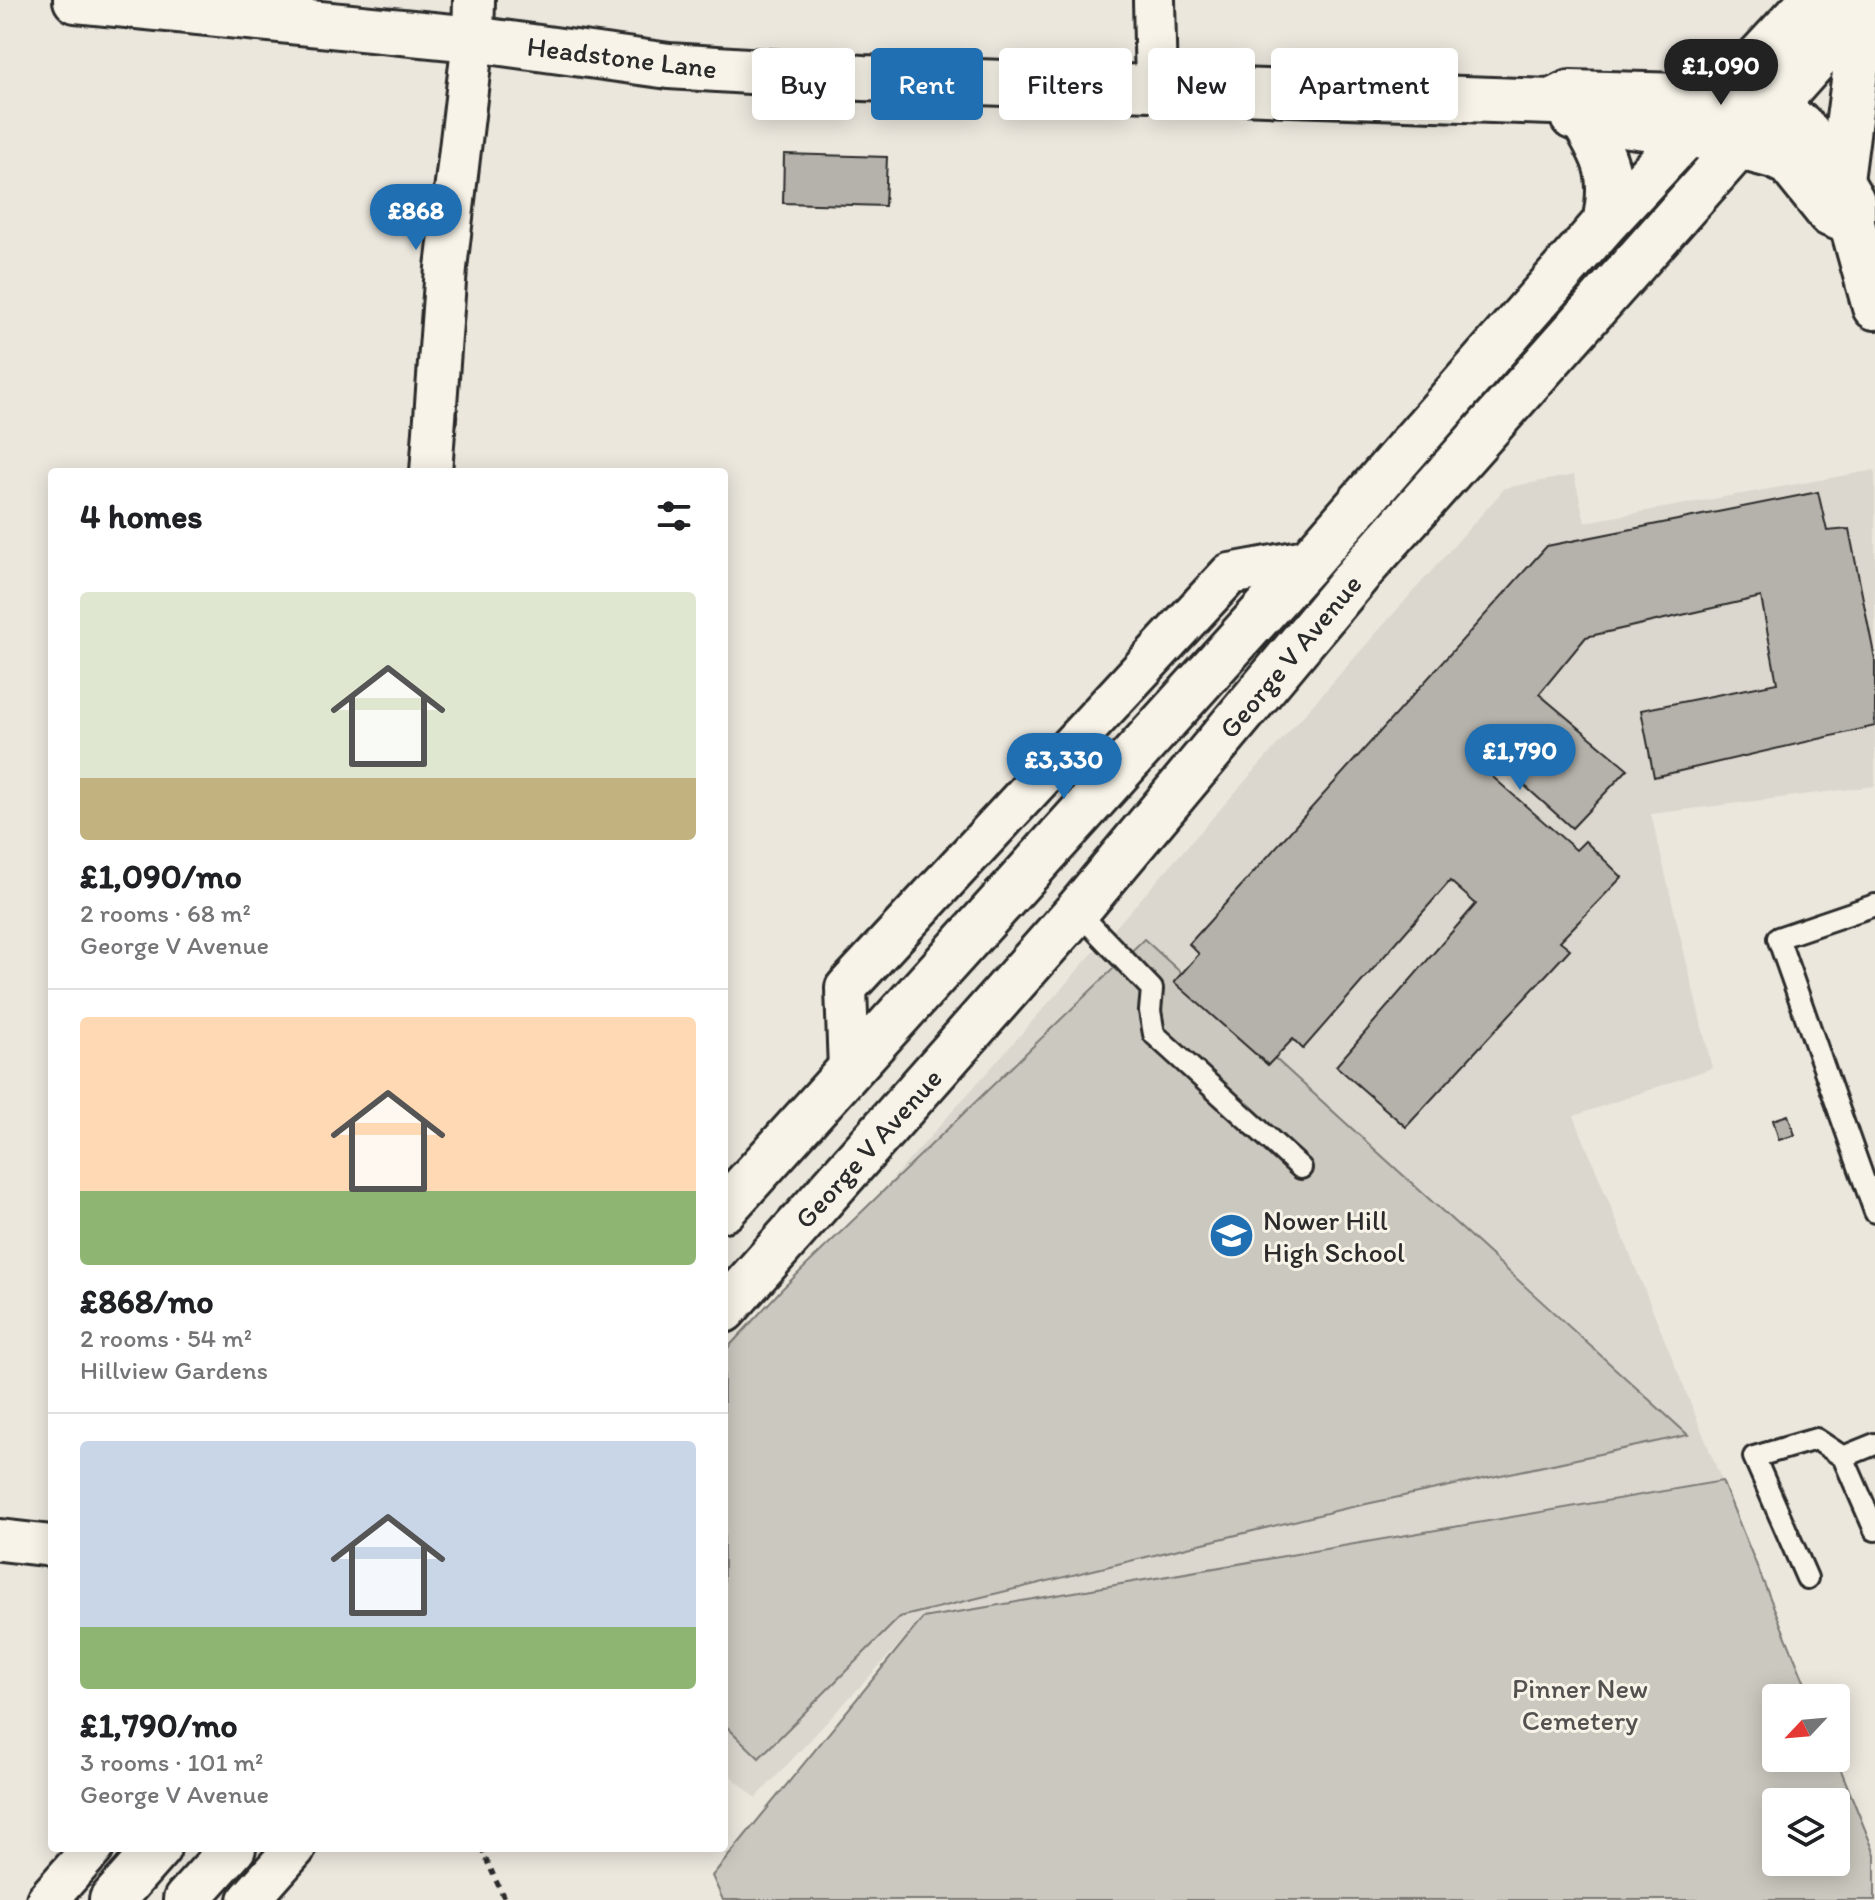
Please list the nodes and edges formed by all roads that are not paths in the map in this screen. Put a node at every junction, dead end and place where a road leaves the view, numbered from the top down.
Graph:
1 (76, 0) edge
2 (1154, 0) edge
3 (1812, 0) edge
4 (1843, 0) edge
5 (1872, 0) edge
6 (473, 20) edge
7 (1155, 48) edge
8 (1148, 87) edge
9 (1255, 93) edge
10 (1720, 97) junction
11 (1771, 109) junction
12 (1567, 110) junction
13 (1687, 133) junction
14 (1739, 146) junction
15 (1841, 180) junction
16 (1605, 223) junction
17 (1852, 224) junction
18 (1875, 307) edge
19 (431, 468) edge
20 (1311, 559) junction
21 (1010, 891) junction
22 (1875, 905) edge
23 (1077, 911) junction
24 (849, 1070) junction
25 (1301, 1168) dead end
26 (728, 1205) edge
27 (1875, 1212) edge
28 (728, 1305) edge
29 (1875, 1444) edge
30 (1843, 1457) junction
31 (1875, 1530) edge
32 (0, 1540) edge
33 (48, 1546) edge
34 (1807, 1578) dead end
35 (89, 1852) edge
36 (154, 1852) edge
37 (229, 1852) edge
38 (291, 1852) edge
39 (47, 1900) edge
40 (112, 1900) edge
41 (186, 1900) edge
42 (249, 1900) edge

1 - 6 main road, Headstone Lane
2 - 7 street
3 - 10 main road, George V Avenue
4 - 11 main road, George V Avenue
5 - 15 main road
6 - 8 main road, Headstone Lane
6 - 19 street
9 - 12 main road, Headstone Lane
10 - 11 main road, Headstone Lane
10 - 12 main road, Headstone Lane
10 - 13 main road, George V Avenue
11 - 14 main road, George V Avenue
11 - 15 main road, Headstone Lane
12 - 13 main road, Headstone Lane
12 - 16 main road
13 - 14 main road, Headstone Lane
13 - 16 main road, George V Avenue
14 - 17 main road, Headstone Lane
14 - 23 main road, George V Avenue
15 - 17 main road, Headstone Lane
16 - 20 main road, George V Avenue
17 - 18 main road, Headstone Lane
20 - 21 main road, George V Avenue
20 - 24 street, George V Avenue
21 - 23 main road
21 - 24 main road, George V Avenue
22 - 27 lane
23 - 25 lane
23 - 28 main road, George V Avenue
24 - 26 main road, George V Avenue
29 - 30 lane
30 - 31 lane
30 - 34 lane
32 - 33 street
35 - 39 street
36 - 40 main road
37 - 41 main road
38 - 42 street

